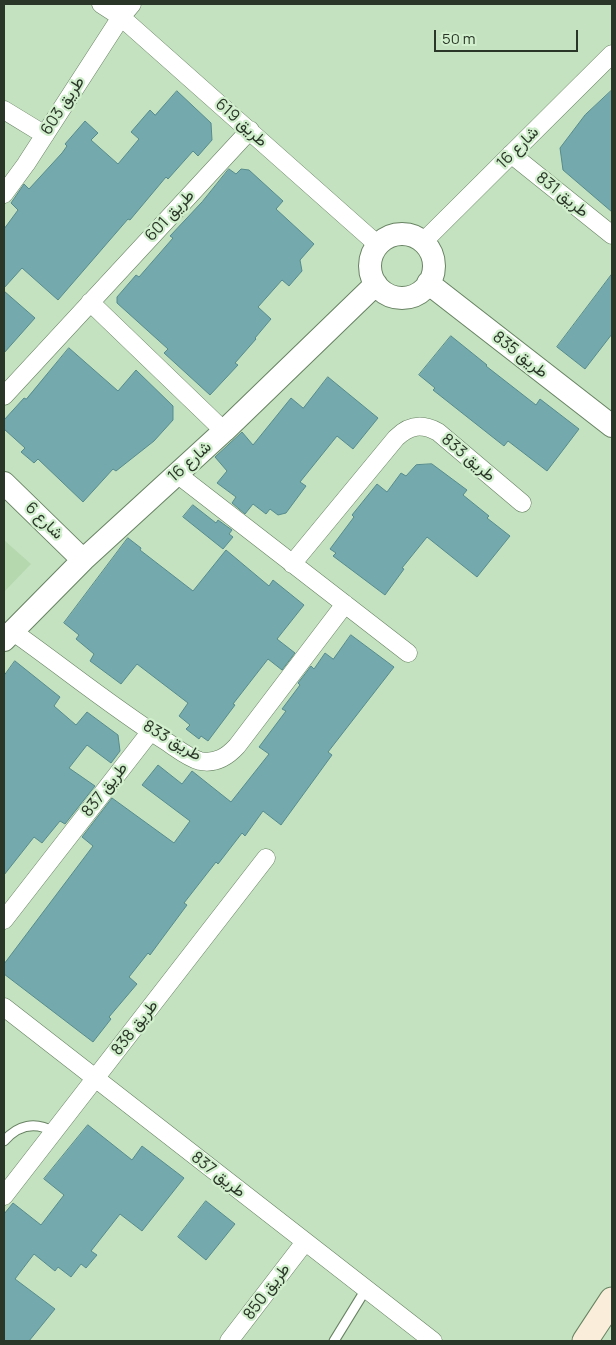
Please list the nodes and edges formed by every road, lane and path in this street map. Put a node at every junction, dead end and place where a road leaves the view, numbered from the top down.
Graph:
1 (102, 4) edge
2 (127, 10) edge
3 (612, 54) edge
4 (4, 110) edge
5 (250, 130) junction
6 (45, 135) junction
7 (512, 154) junction
8 (4, 194) edge
9 (612, 235) edge
10 (423, 242) junction
11 (378, 245) junction
12 (376, 284) junction
13 (428, 284) junction
14 (90, 302) junction
15 (4, 396) edge
16 (612, 426) edge
17 (224, 431) junction
18 (177, 474) junction
19 (4, 483) edge
20 (522, 503) dead end
21 (83, 560) junction
22 (292, 564) junction
23 (345, 604) junction
24 (8, 635) edge
25 (408, 653) dead end
26 (151, 731) junction
27 (266, 858) dead end
28 (4, 920) edge
29 (4, 1007) edge
30 (96, 1079) junction
31 (54, 1132) junction
32 (4, 1141) edge
33 (4, 1196) edge
34 (305, 1242) junction
35 (366, 1289) junction
36 (612, 1300) edge
37 (235, 1339) edge
38 (334, 1341) edge
39 (433, 1341) edge
40 (585, 1341) edge

1 - 2 street, طريق 619
2 - 5 street, طريق 619
2 - 6 street, طريق 603
3 - 7 street, شارع 16
4 - 6 street
5 - 11 street, طريق 619
5 - 14 street, طريق 601
6 - 8 street, طريق 603
7 - 9 street, طريق 831
7 - 10 street, شارع 16
10 - 11 street
10 - 13 street
11 - 12 street
12 - 13 street
12 - 17 street, شارع 16
13 - 16 street, طريق 835
14 - 15 street, طريق 601
14 - 17 street
17 - 18 street, شارع 16
18 - 21 street, شارع 16
18 - 22 street
19 - 21 street, شارع 6
20 - 22 street, طريق 833
21 - 24 street, شارع 16
22 - 23 street
23 - 25 street
23 - 26 street, طريق 833
24 - 26 street, طريق 833
26 - 28 street, طريق 837
27 - 30 street, طريق 838
29 - 30 street, طريق 837
30 - 31 street, طريق 838
30 - 34 street, طريق 837
31 - 32 lane
31 - 33 street, طريق 838
34 - 35 street, طريق 837
34 - 37 street, طريق 850
35 - 38 lane
35 - 39 street, طريق 837
36 - 40 main road

